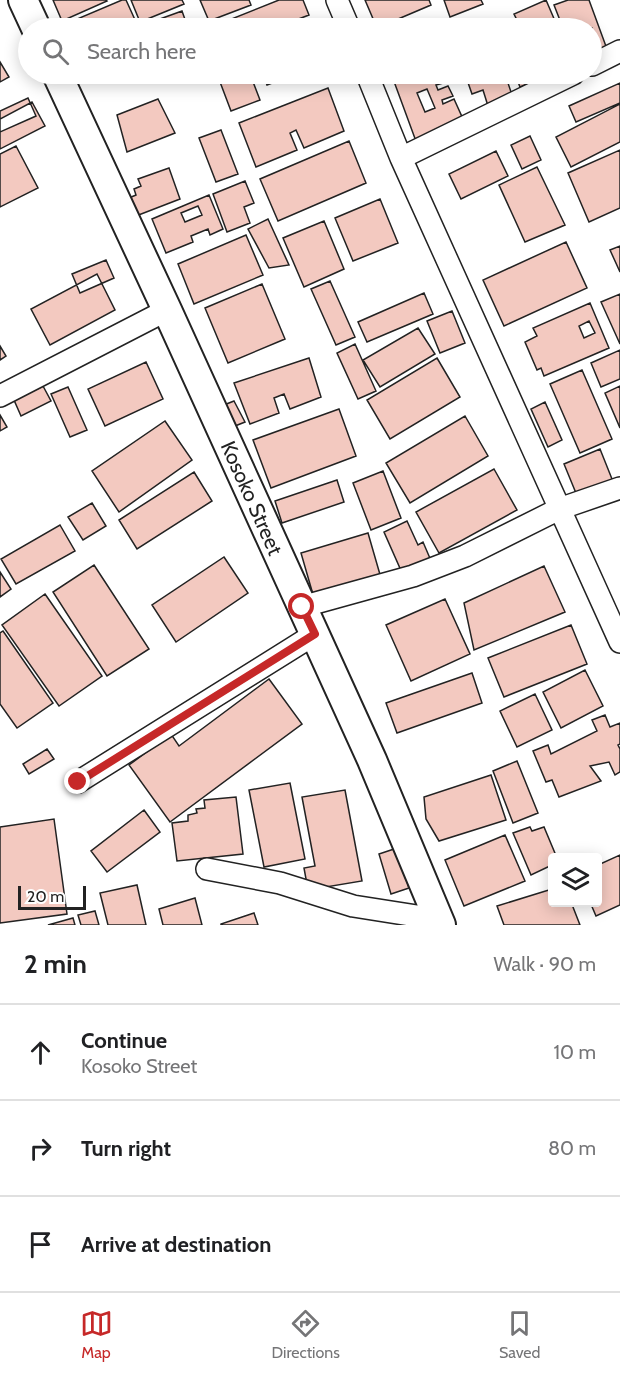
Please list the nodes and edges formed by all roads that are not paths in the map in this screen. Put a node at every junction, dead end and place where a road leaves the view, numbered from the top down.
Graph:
1 (23, 0) edge
2 (337, 0) edge
3 (31, 18) edge
4 (345, 18) edge
5 (620, 51) edge
6 (602, 60) edge
7 (62, 84) edge
8 (371, 84) edge
9 (553, 84) edge
10 (401, 158) junction
11 (167, 310) junction
12 (0, 396) edge
13 (620, 488) edge
14 (559, 509) junction
15 (302, 607) junction
16 (315, 634) junction
17 (620, 642) edge
18 (78, 782) dead end
19 (207, 869) dead end
20 (440, 921) edge

1 - 3 street
2 - 4 street
5 - 6 street
7 - 11 street, Kosoko Street
8 - 10 street
9 - 10 street
10 - 14 street
11 - 12 street
11 - 15 street, Kosoko Street
13 - 14 street
14 - 15 street
14 - 17 street
15 - 16 street, Kosoko Street
16 - 18 street
16 - 20 street, Kosoko Street
19 - 20 street

